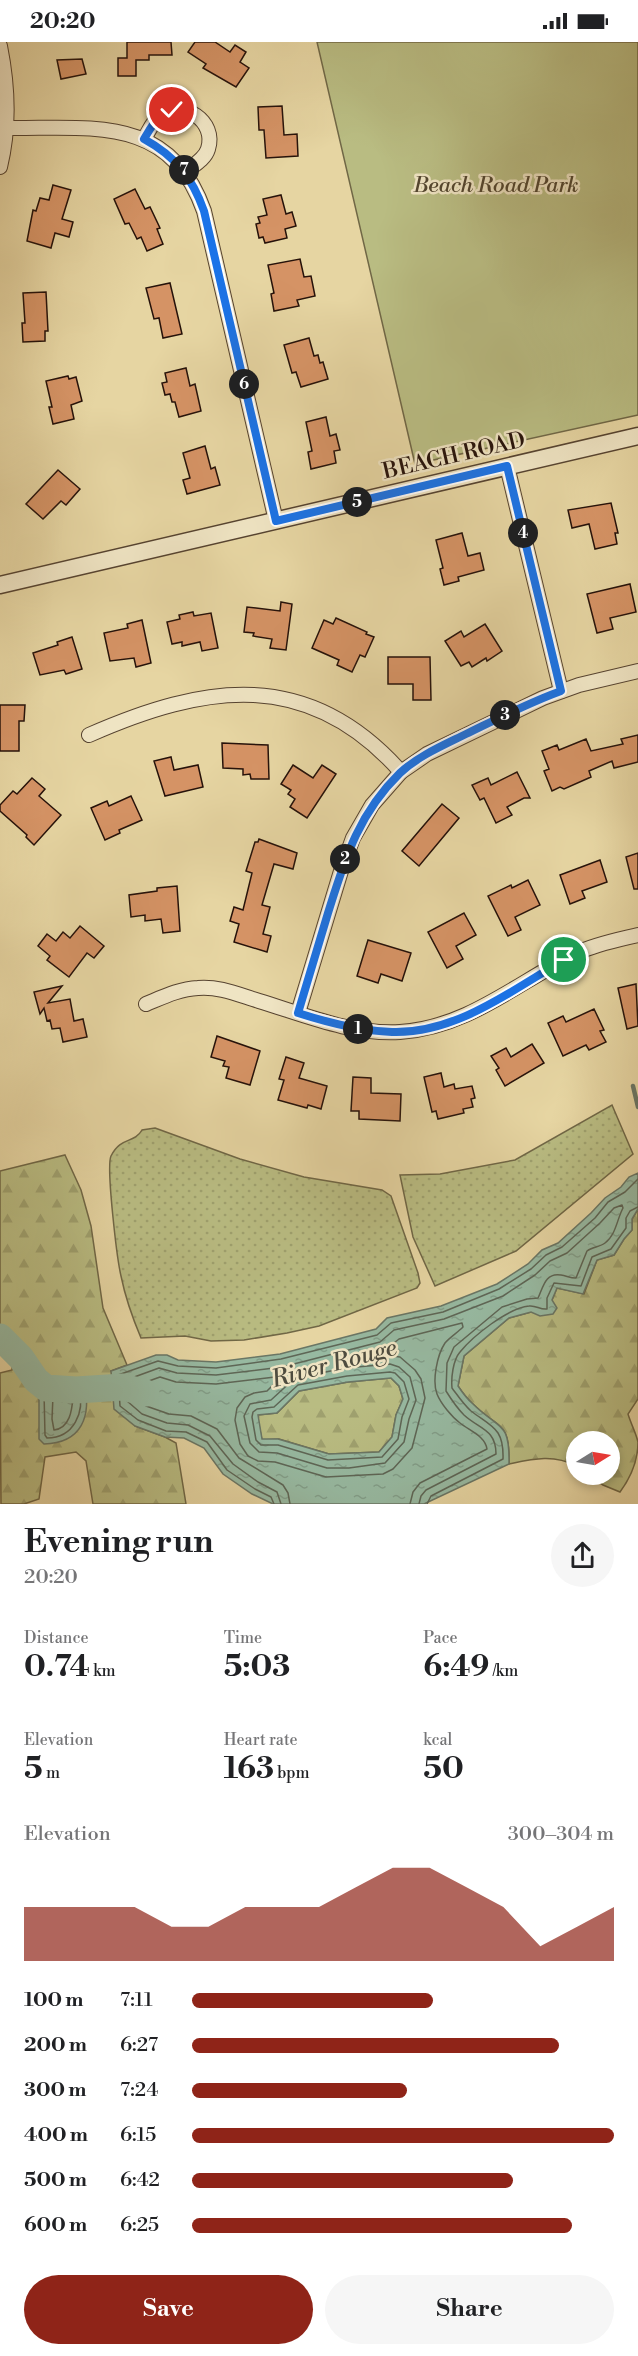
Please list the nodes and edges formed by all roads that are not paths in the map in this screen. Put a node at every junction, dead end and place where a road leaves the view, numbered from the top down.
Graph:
1 (0, 45) edge
2 (7, 128) junction
3 (144, 139) junction
4 (0, 167) edge
5 (185, 172) junction
6 (638, 436) edge
7 (507, 466) junction
8 (276, 521) junction
9 (0, 585) edge
10 (638, 671) edge
11 (561, 691) junction
12 (88, 735) dead end
13 (400, 772) junction
14 (638, 936) edge
15 (146, 1004) dead end
16 (298, 1013) junction

1 - 2 street
2 - 3 street
2 - 4 street
3 - 5 street
3 - 5 street
5 - 8 street
6 - 7 street, BEACH ROAD
7 - 8 street, BEACH ROAD
7 - 11 street
8 - 9 street, BEACH ROAD
10 - 11 street
11 - 13 street
12 - 13 street
13 - 16 street
14 - 16 street
15 - 16 street

